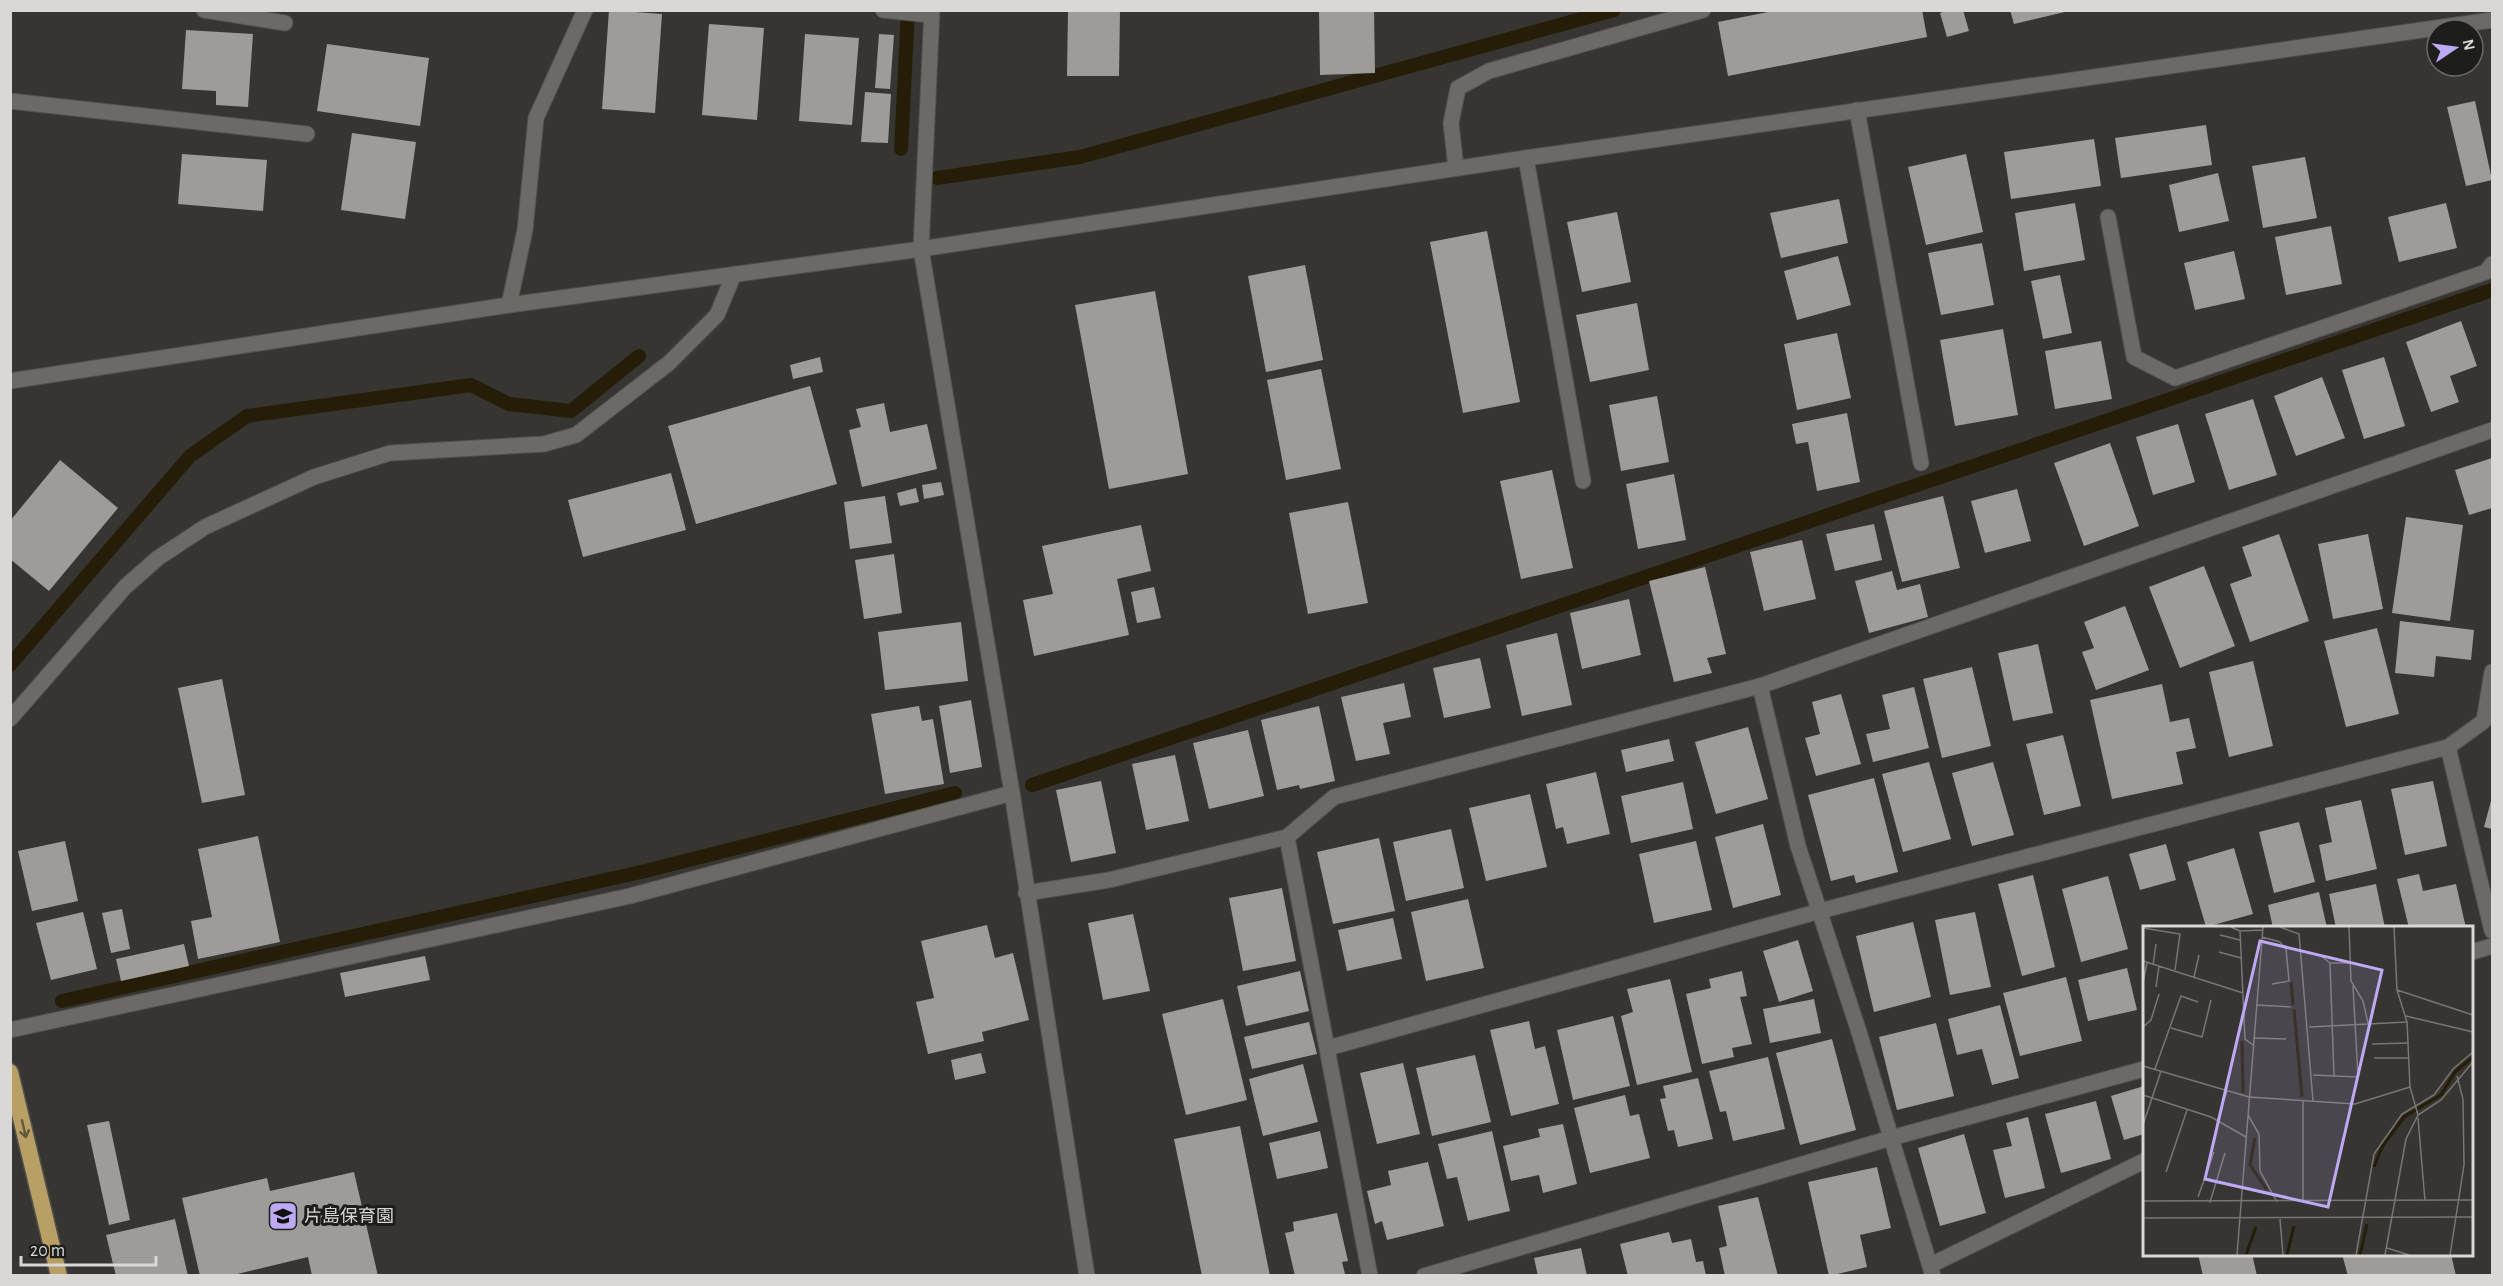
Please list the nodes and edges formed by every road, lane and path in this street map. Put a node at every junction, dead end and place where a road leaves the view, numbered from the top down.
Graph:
1 (204, 10) edge
2 (585, 10) edge
3 (883, 10) edge
4 (1703, 10) edge
5 (893, 11) edge
6 (927, 13) edge
7 (2493, 20) edge
8 (285, 23) dead end
9 (10, 101) edge
10 (1857, 110) junction
11 (307, 134) dead end
12 (1526, 158) junction
13 (1456, 168) junction
14 (2108, 217) dead end
15 (921, 249) junction
16 (2493, 264) edge
17 (734, 274) junction
18 (509, 305) junction
19 (10, 381) edge
20 (2493, 430) edge
21 (1921, 463) dead end
22 (1583, 481) dead end
23 (2493, 672) edge
24 (1760, 686) junction
25 (10, 718) edge
26 (2448, 747) junction
27 (1012, 793) junction
28 (1287, 837) junction
29 (1026, 893) junction
30 (1820, 911) junction
31 (2493, 931) edge
32 (2493, 946) edge
33 (2473, 952) edge
34 (10, 1030) edge
35 (1328, 1048) junction
36 (2143, 1070) edge
37 (10, 1072) edge
38 (1891, 1138) junction
39 (2143, 1162) edge
40 (1932, 1270) edge
41 (59, 1275) edge
42 (1087, 1275) edge
43 (1370, 1275) edge
44 (1424, 1275) edge

1 - 8 street
2 - 18 street
3 - 5 street
4 - 13 street
5 - 6 street
6 - 15 street
7 - 10 street
9 - 11 street
10 - 12 street
10 - 21 street
12 - 13 street
12 - 22 street
13 - 15 street
14 - 16 street
15 - 17 street
15 - 27 street
17 - 18 street
17 - 25 street
18 - 19 street
20 - 24 street
23 - 26 street
24 - 28 street
24 - 30 street
26 - 30 street
26 - 31 street
27 - 29 street
27 - 34 street
28 - 29 street
28 - 35 street
29 - 42 street
30 - 35 street
30 - 38 street
32 - 33 street
35 - 43 street
36 - 38 street
37 -> 41 highway
38 - 40 street
38 - 44 street
39 - 40 street

